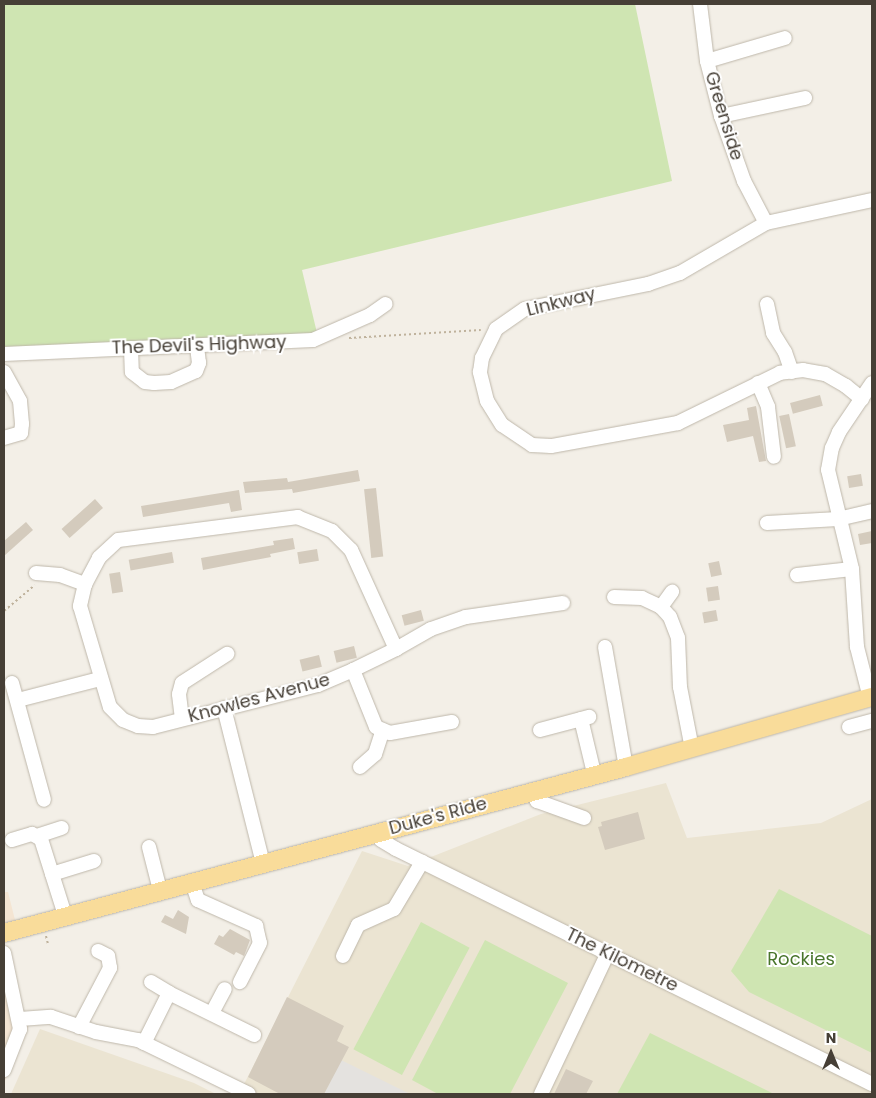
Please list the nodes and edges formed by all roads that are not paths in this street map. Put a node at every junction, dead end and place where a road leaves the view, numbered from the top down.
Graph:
1 (700, 4) edge
2 (785, 38) dead end
3 (707, 60) junction
4 (805, 98) dead end
5 (721, 116) junction
6 (872, 200) edge
7 (766, 223) junction
8 (386, 304) dead end
9 (767, 304) dead end
10 (197, 346) junction
11 (131, 348) junction
12 (4, 354) edge
13 (4, 372) edge
14 (792, 372) junction
15 (758, 383) junction
16 (872, 383) edge
17 (862, 399) junction
18 (4, 438) edge
19 (774, 457) dead end
20 (872, 511) edge
21 (838, 519) junction
22 (767, 523) dead end
23 (852, 569) junction
24 (42, 574) road end
25 (796, 575) dead end
26 (85, 584) junction
27 (672, 592) dead end
28 (614, 597) dead end
29 (563, 603) dead end
30 (661, 607) junction
31 (606, 647) dead end
32 (396, 649) junction
33 (227, 654) dead end
34 (353, 670) junction
35 (100, 679) junction
36 (12, 683) dead end
37 (871, 698) edge
38 (18, 700) junction
39 (224, 708) junction
40 (182, 719) junction
41 (872, 721) edge
42 (452, 722) dead end
43 (849, 727) dead end
44 (384, 730) junction
45 (540, 730) dead end
46 (692, 749) junction
47 (360, 767) dead end
48 (626, 767) junction
49 (594, 773) junction
50 (533, 790) junction
51 (44, 800) dead end
52 (584, 818) dead end
53 (62, 828) dead end
54 (376, 832) junction
55 (37, 836) junction
56 (12, 840) dead end
57 (149, 847) dead end
58 (94, 861) dead end
59 (263, 862) junction
60 (422, 862) junction
61 (52, 874) junction
62 (192, 882) junction
63 (160, 890) junction
64 (65, 915) junction
65 (4, 933) edge
66 (98, 951) dead end
67 (4, 953) edge
68 (608, 953) junction
69 (343, 956) dead end
70 (151, 982) dead end
71 (240, 982) dead end
72 (225, 989) dead end
73 (169, 993) junction
74 (212, 1013) junction
75 (20, 1018) junction
76 (80, 1027) junction
77 (254, 1035) dead end
78 (144, 1043) junction
79 (4, 1070) edge
80 (872, 1084) edge
81 (249, 1094) edge
82 (541, 1094) edge

1 - 3 street, Greenside
2 - 3 street
3 - 5 street, Greenside
4 - 5 street
5 - 7 street, Greenside
6 - 7 street, Linkway
7 - 15 street, Linkway
8 - 10 street, The Devil's Highway
9 - 14 street
10 - 11 street, The Devil's Highway
10 - 11 street
11 - 12 street, The Devil's Highway
13 - 18 street
14 - 15 street, Linkway
14 - 17 street, Linkway
15 - 19 street
16 - 17 street
17 - 21 street
20 - 21 street
21 - 22 street
21 - 23 street
23 - 25 street
23 - 37 street
24 - 26 street
26 - 32 street, Knowles Avenue
26 - 35 street, Knowles Avenue
27 - 30 street
28 - 30 street
29 - 32 street
30 - 46 street
31 - 48 street
32 - 34 street, Knowles Avenue
33 - 40 street
34 - 39 street, Knowles Avenue
34 - 44 street
35 - 38 street
35 - 40 street, Knowles Avenue
36 - 38 street
37 - 46 main road, Duke's Ride
38 - 51 street
39 - 40 street, Knowles Avenue
39 - 59 street
41 - 43 street
42 - 44 street
44 - 47 street
45 - 49 street
46 - 48 main road, Duke's Ride
48 - 49 main road, Duke's Ride
49 - 50 main road, Duke's Ride
50 - 52 street
50 - 54 main road, Duke's Ride
53 - 55 street
54 - 59 main road, Duke's Ride
54 - 60 street, The Kilometre
55 - 56 street
55 - 61 street
57 - 63 street
58 - 61 street
59 - 62 main road, Duke's Ride
60 - 68 street, The Kilometre
60 - 69 street
61 - 64 street
62 - 63 main road, Duke's Ride
62 - 71 street
63 - 64 main road, Duke's Ride
64 - 65 main road, Duke's Ride
66 - 76 street
67 - 75 street
68 - 80 street, The Kilometre
68 - 82 street
70 - 73 street
72 - 74 street
73 - 74 street
73 - 78 street
74 - 77 street
75 - 76 street
75 - 79 street
76 - 78 street
78 - 81 street

